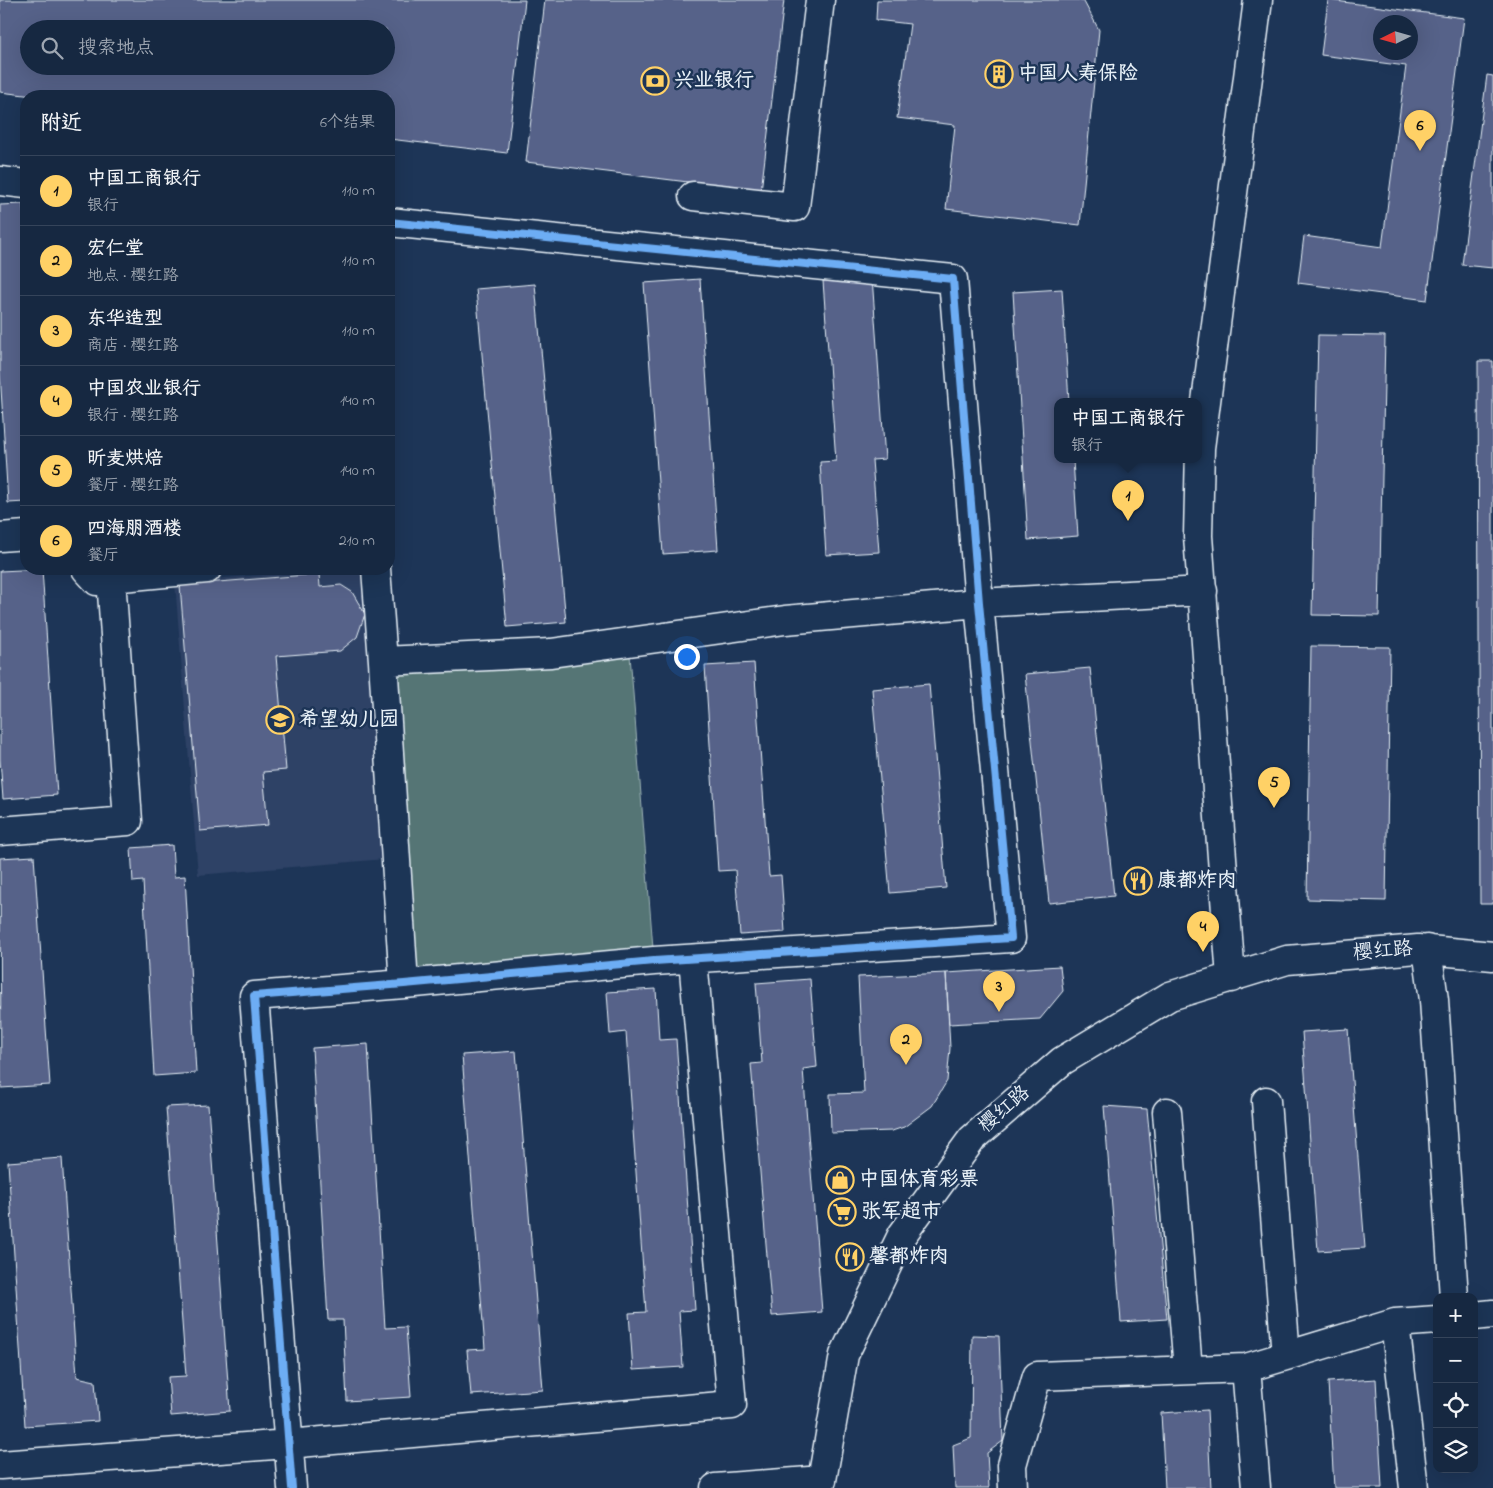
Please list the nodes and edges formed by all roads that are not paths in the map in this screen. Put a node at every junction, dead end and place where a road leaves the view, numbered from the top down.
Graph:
1 (820, 0) edge
2 (1258, 0) edge
3 (0, 181) edge
4 (20, 183) edge
5 (693, 196) dead end
6 (395, 223) edge
7 (1202, 433) edge
8 (1200, 463) edge
9 (20, 535) edge
10 (0, 537) edge
11 (92, 575) edge
12 (143, 575) edge
13 (376, 575) edge
14 (111, 578) junction
15 (1203, 591) junction
16 (978, 603) junction
17 (383, 661) junction
18 (0, 831) edge
19 (1427, 949) junction
20 (1493, 956) edge
21 (693, 959) junction
22 (1231, 978) junction
23 (404, 984) junction
24 (1266, 1101) dead end
25 (1167, 1112) dead end
26 (1454, 1293) edge
27 (1493, 1314) edge
28 (1478, 1316) edge
29 (1433, 1320) edge
30 (1395, 1323) junction
31 (1286, 1356) junction
32 (1246, 1368) junction
33 (1188, 1370) junction
34 (288, 1444) junction
35 (0, 1465) edge
36 (823, 1484) edge
37 (292, 1488) edge
38 (715, 1488) edge
39 (1014, 1488) edge
40 (1256, 1488) edge
41 (1414, 1488) edge

1 - 5 street
2 - 7 street
3 - 4 street
6 - 16 street
8 - 15 street
9 - 10 street
11 - 14 street
12 - 14 street
13 - 17 street
14 - 18 street
15 - 16 street
15 - 22 street
16 - 17 street
16 - 21 street
17 - 23 street
19 - 20 street, 樱红路
19 - 22 street, 樱红路
19 - 26 street
21 - 23 street
21 - 34 street
22 - 36 street, 樱红路
23 - 34 street
24 - 31 street
25 - 33 street
27 - 28 street
29 - 30 street
30 - 31 street
30 - 41 street
31 - 32 street
32 - 33 street
32 - 40 street
33 - 39 street
34 - 35 street
34 - 37 street
36 - 38 street, 樱红路

